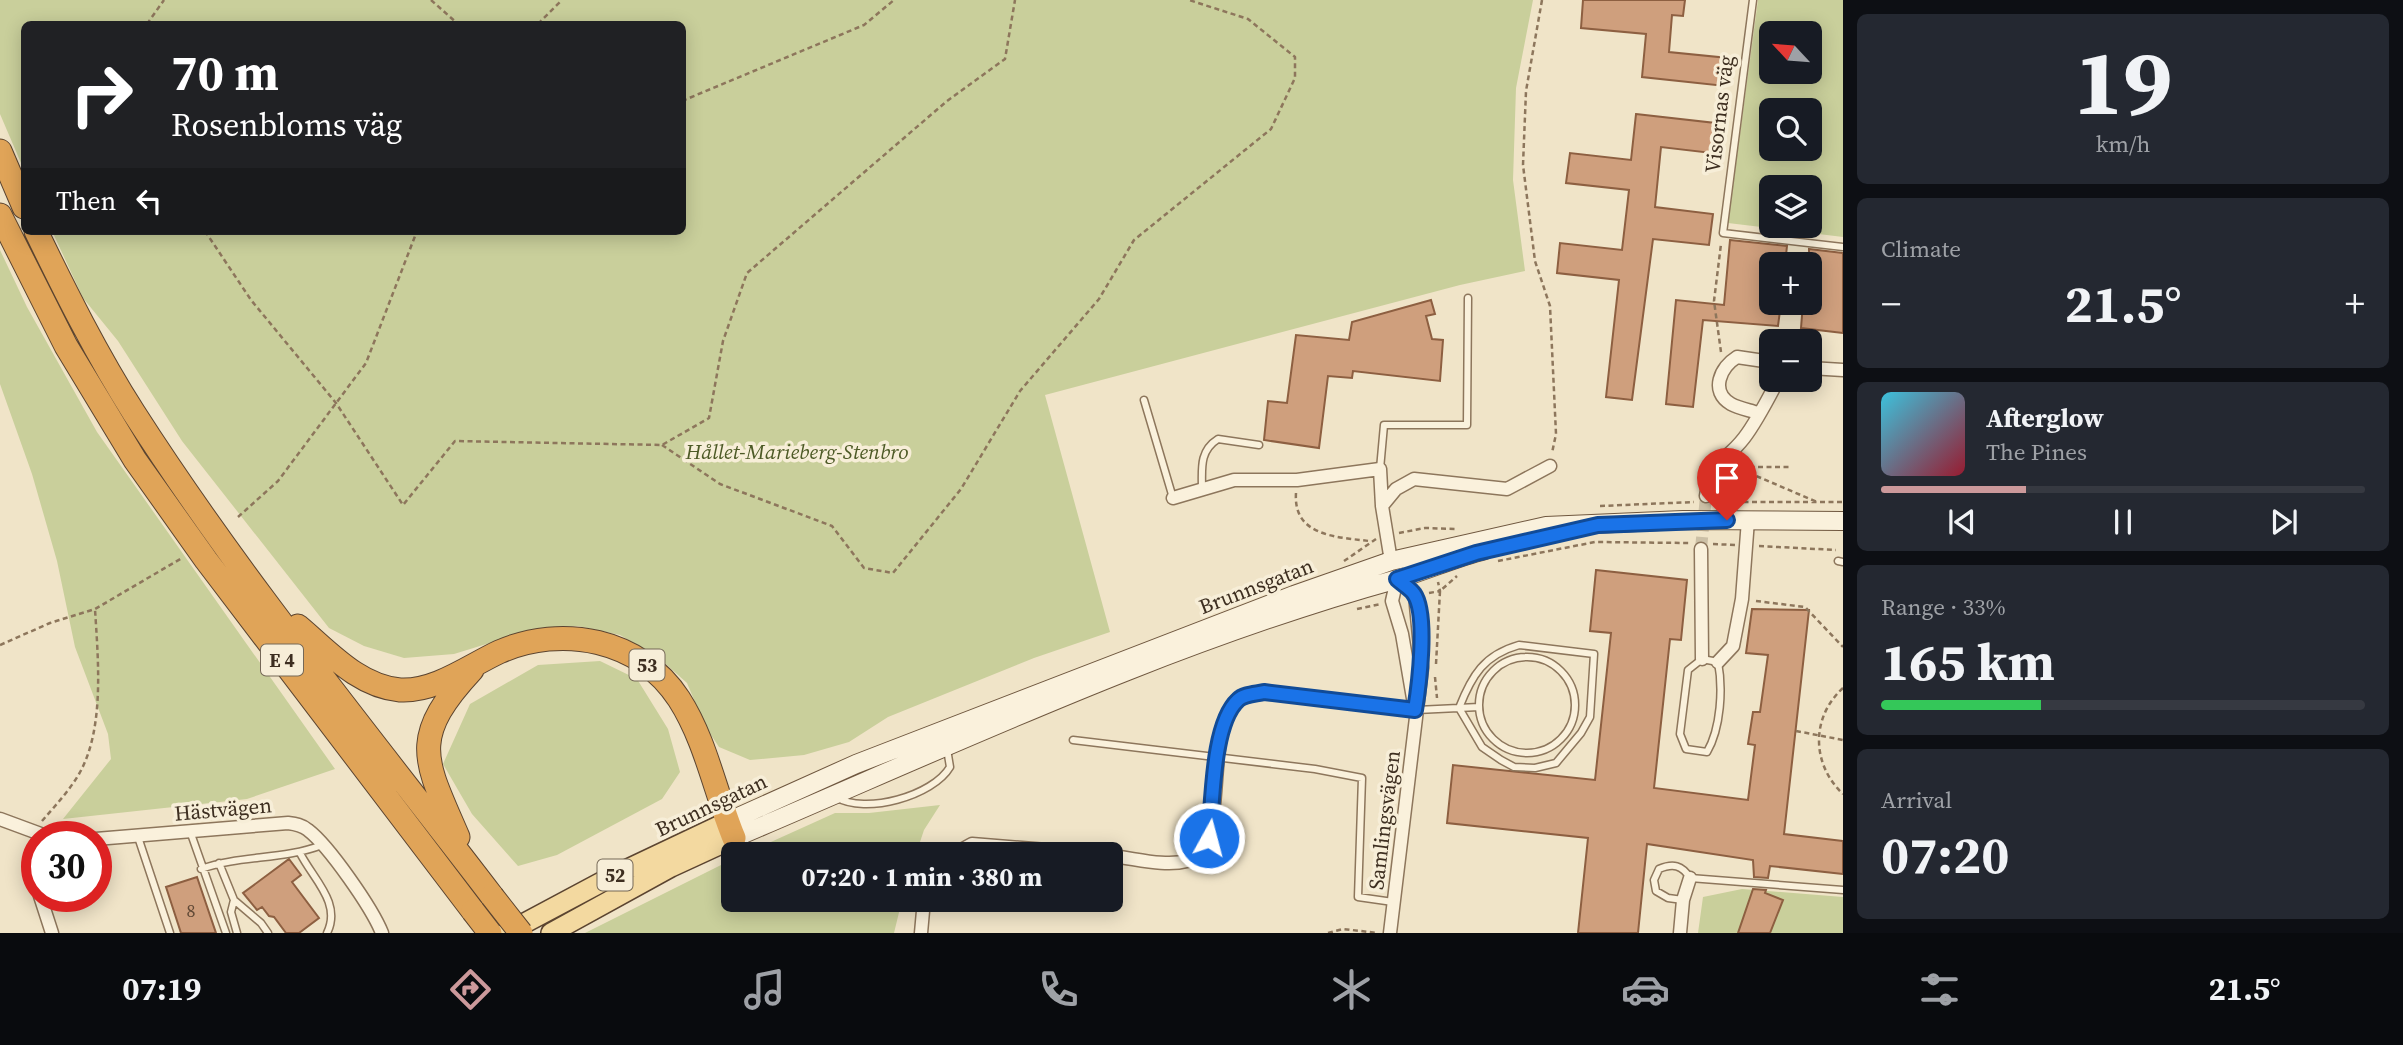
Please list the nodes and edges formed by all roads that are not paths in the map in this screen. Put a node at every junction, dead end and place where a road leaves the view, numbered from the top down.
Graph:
1 (1753, 0) edge
2 (0, 151) edge
3 (21, 199) edge
4 (0, 215) edge
5 (38, 235) edge
6 (1843, 247) edge
7 (1468, 298) dead end
8 (1759, 360) edge
9 (1822, 369) edge
10 (1843, 370) edge
11 (1771, 392) edge
12 (1144, 400) dead end
13 (1758, 414) junction
14 (1259, 444) dead end
15 (1550, 466) road end
16 (1380, 469) junction
17 (1202, 489) junction
18 (1706, 496) tunnel mouth
19 (1173, 498) joint
20 (1382, 506) junction
21 (1748, 520) junction
22 (1843, 521) edge
23 (1704, 545) tunnel mouth
24 (1433, 559) junction
25 (1391, 561) junction
26 (1397, 579) junction
27 (262, 594) junction
28 (1702, 659) junction
29 (1718, 662) junction
30 (478, 664) junction
31 (1479, 707) junction
32 (1459, 708) junction
33 (1415, 710) junction
34 (944, 739) junction
35 (1073, 740) dead end
36 (1218, 756) junction
37 (834, 796) junction
38 (0, 819) edge
39 (21, 827) edge
40 (731, 830) junction
41 (190, 831) junction
42 (138, 835) junction
43 (112, 837) edge
44 (323, 844) junction
45 (300, 853) junction
46 (1123, 857) edge
47 (219, 863) junction
48 (470, 866) junction
49 (201, 870) junction
50 (1690, 878) junction
51 (1843, 890) edge
52 (234, 900) junction
53 (1683, 900) junction
54 (1393, 902) junction
55 (45, 912) edge
56 (923, 912) edge
57 (52, 933) edge
58 (170, 933) edge
59 (226, 933) edge
60 (237, 933) edge
61 (268, 933) edge
62 (327, 933) edge
63 (382, 933) edge
64 (490, 933) edge
65 (506, 933) edge
66 (521, 933) edge
67 (551, 933) edge
68 (921, 933) edge
69 (1390, 933) edge
70 (1680, 933) edge

1 - 6 lane, Visornas väg
2 - 3 highway
4 - 64 highway, E 4, bridge
5 - 27 highway, E 4
7 - 16 lane
8 - 13 street
9 - 10 street
11 - 13 street
12 - 19 lane
13 - 18 street
14 - 17 lane
15 - 20 street
16 - 17 street
16 - 20 street
17 - 19 street
20 - 25 street
21 - 22 main road, Brunnsgatan
21 - 24 main road, Brunnsgatan
21 - 29 street
23 - 28 street
24 - 25 main road, Brunnsgatan
24 - 26 main road, Brunnsgatan
25 - 26 main road
25 - 34 main road, Brunnsgatan
26 - 33 street, Samlingsvägen
26 - 33 street, Samlingsvägen
26 - 34 main road, Brunnsgatan
27 - 30 highway
27 - 48 highway, E 4
28 - 29 lane
28 - 29 lane
30 - 40 highway, 53
30 - 48 highway, 53
31 - 31 lane
31 - 32 lane
32 - 32 lane
32 - 33 lane
33 - 36 street
33 - 54 street, Samlingsvägen
34 - 37 main road, Brunnsgatan
34 - 37 lane
34 - 40 main road, Brunnsgatan
35 - 36 lane
36 - 46 street
36 - 54 lane
37 - 40 main road, Brunnsgatan
38 - 39 street
40 - 65 main road, Brunnsgatan / 52
40 - 67 main road, Brunnsgatan / 52
41 - 42 street, Hästvägen
41 - 44 street, Hästvägen
41 - 49 lane
42 - 43 street, Hästvägen
42 - 58 lane
44 - 45 lane
44 - 63 street, Hästvägen
45 - 47 lane
45 - 62 lane
47 - 49 lane
47 - 52 lane
48 - 66 highway, E 4, bridge
49 - 59 lane
50 - 51 lane
50 - 53 street
50 - 53 lane
52 - 60 lane
52 - 61 lane
53 - 70 street
54 - 69 street, Samlingsvägen
55 - 57 street
56 - 68 street

